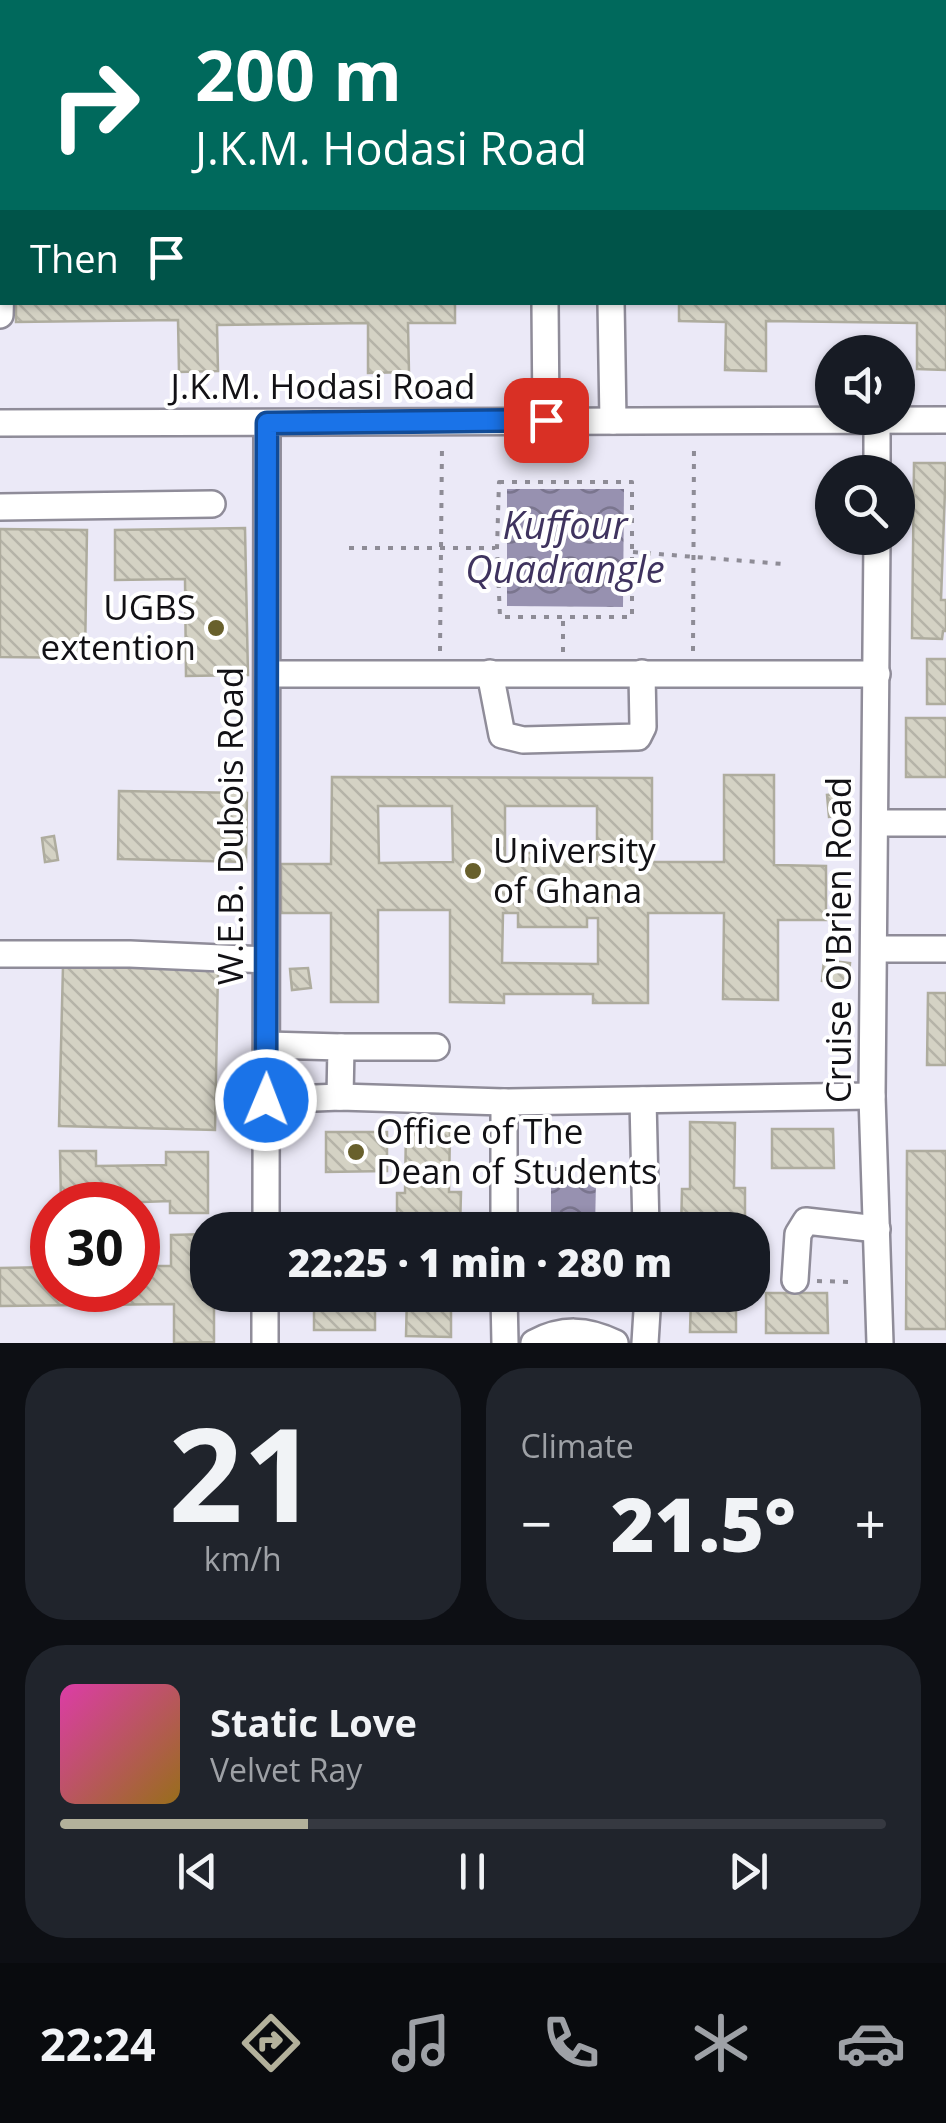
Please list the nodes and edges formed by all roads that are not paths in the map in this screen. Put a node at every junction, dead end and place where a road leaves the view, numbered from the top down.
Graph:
1 (545, 305) edge
2 (611, 305) edge
3 (546, 420) junction
4 (815, 420) edge
5 (915, 420) edge
6 (946, 420) edge
7 (613, 421) junction
8 (0, 423) edge
9 (267, 423) junction
10 (212, 504) dead end
11 (0, 507) edge
12 (877, 555) edge
13 (490, 673) junction
14 (266, 674) junction
15 (642, 674) junction
16 (877, 674) junction
17 (875, 823) junction
18 (946, 823) edge
19 (874, 950) junction
20 (946, 950) edge
21 (0, 954) edge
22 (266, 960) junction
23 (266, 1045) junction
24 (342, 1047) junction
25 (436, 1047) dead end
26 (872, 1096) junction
27 (340, 1097) junction
28 (266, 1100) junction
29 (644, 1100) junction
30 (504, 1102) junction
31 (266, 1212) edge
32 (504, 1212) edge
33 (646, 1212) edge
34 (877, 1229) junction
35 (796, 1280) road end
36 (266, 1312) edge
37 (504, 1312) edge
38 (647, 1312) edge
39 (266, 1343) edge
40 (505, 1343) edge
41 (534, 1343) edge
42 (615, 1343) edge
43 (645, 1343) edge
44 (880, 1343) edge

1 - 3 street
2 - 7 street
3 - 7 street, J.K.M. Hodasi Road
3 - 9 street, J.K.M. Hodasi Road
4 - 7 street, J.K.M. Hodasi Road
5 - 6 street, J.K.M. Hodasi Road
8 - 9 street, J.K.M. Hodasi Road
9 - 14 street, W.E.B. Dubois Road
10 - 11 street
12 - 16 street, Cruise O'Brien Road
13 - 14 street
13 - 15 street
13 - 15 street
14 - 22 street, W.E.B. Dubois Road
15 - 16 street
16 - 17 street, Cruise O'Brien Road
17 - 18 street
17 - 19 street, Cruise O'Brien Road
19 - 20 street
19 - 26 street, Cruise O'Brien Road
21 - 22 street
22 - 23 street, W.E.B. Dubois Road
23 - 24 street
23 - 28 street, W.E.B. Dubois Road
24 - 25 street
24 - 27 street
26 - 29 street
26 - 34 street, Cruise O'Brien Road
27 - 28 street
27 - 30 street
28 - 31 street, W.E.B. Dubois Road
29 - 30 street
29 - 33 street
30 - 32 street
34 - 35 street
34 - 44 street, Cruise O'Brien Road
36 - 39 street
37 - 40 street
38 - 43 street
41 - 42 street

